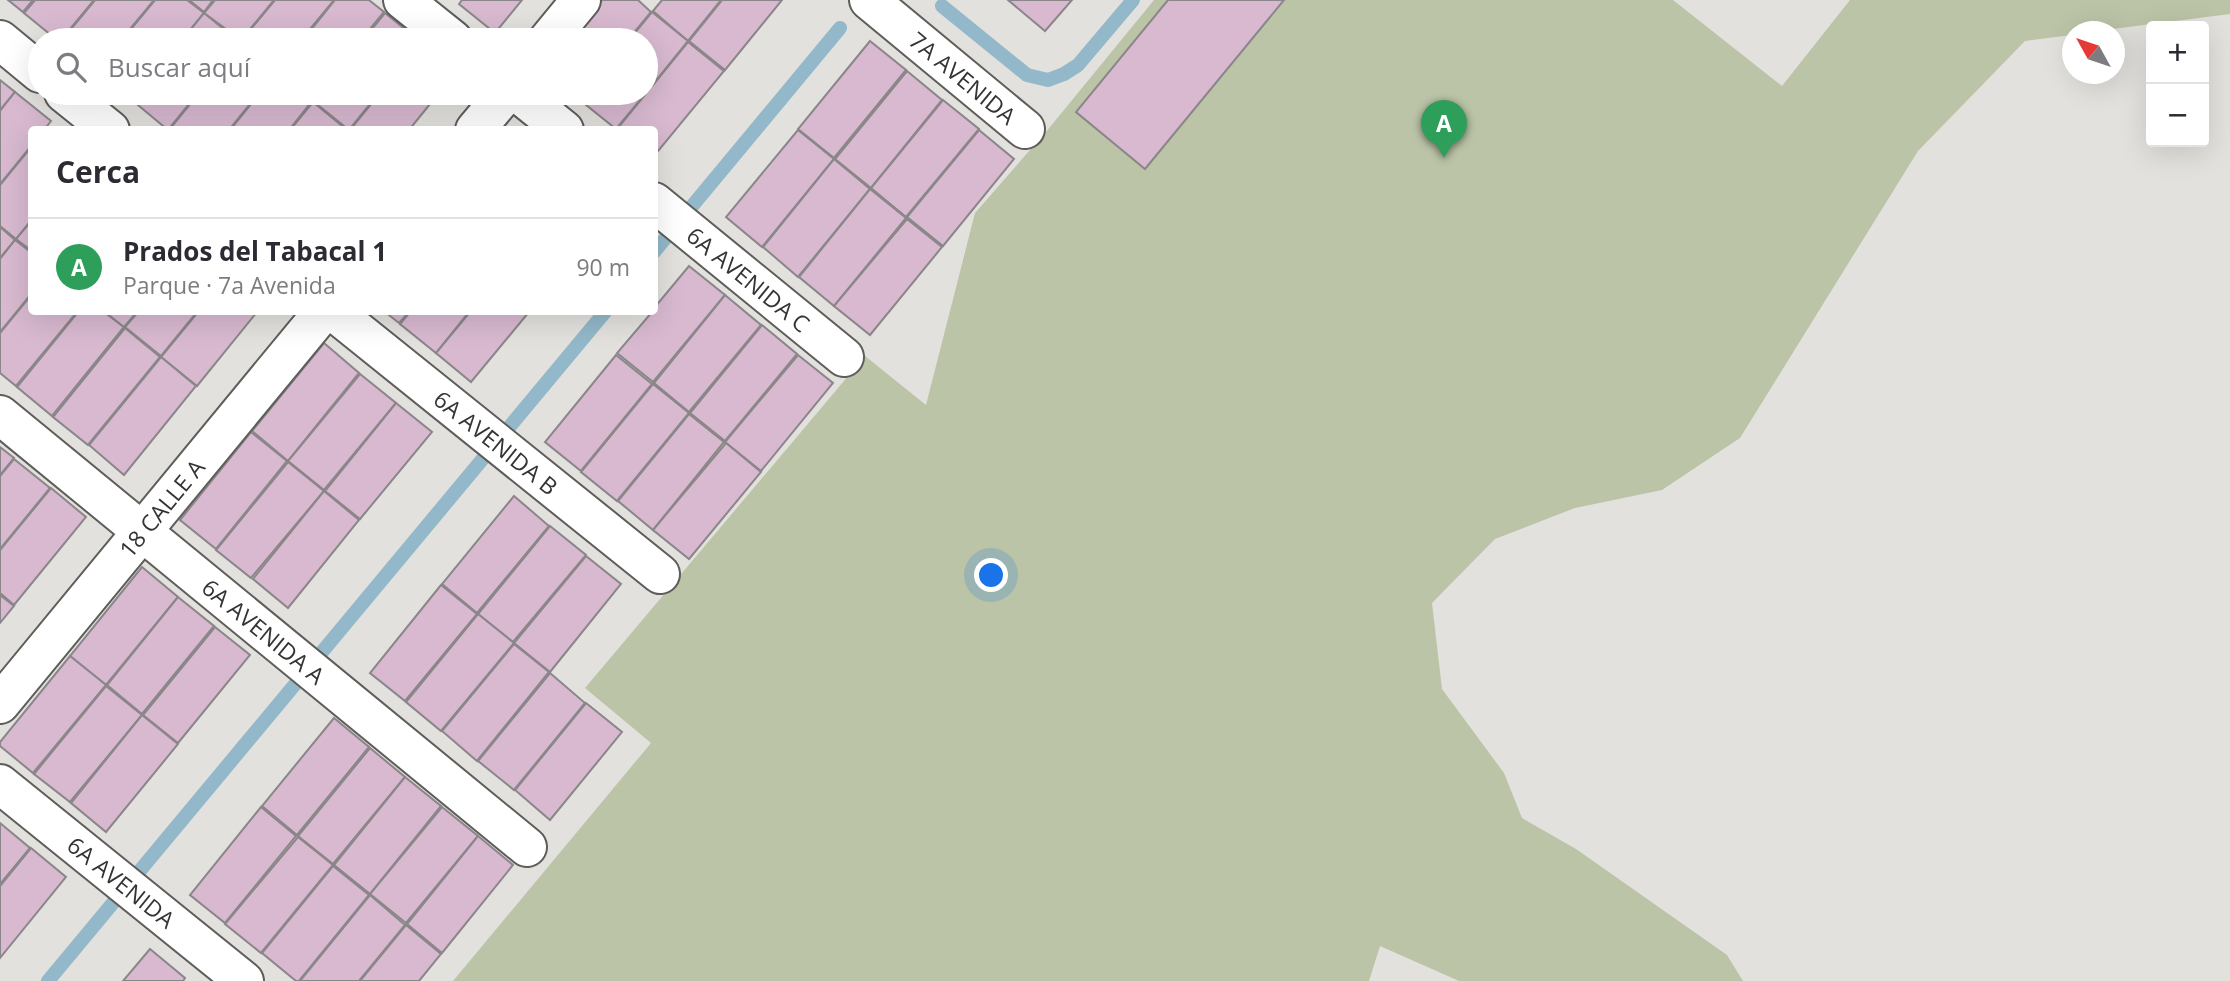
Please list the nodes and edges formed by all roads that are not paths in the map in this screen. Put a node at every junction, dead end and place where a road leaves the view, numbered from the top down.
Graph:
1 (403, 0) edge
2 (581, 0) edge
3 (882, 4) edge
4 (438, 28) edge
5 (558, 28) edge
6 (0, 40) edge
7 (28, 63) edge
8 (79, 105) edge
9 (496, 105) edge
10 (533, 105) edge
11 (105, 126) edge
12 (478, 126) edge
13 (559, 126) edge
14 (1025, 129) dead end
15 (658, 205) edge
16 (321, 315) edge
17 (338, 315) edge
18 (844, 357) dead end
19 (0, 415) edge
20 (142, 531) junction
21 (660, 574) dead end
22 (0, 704) edge
23 (0, 784) edge
24 (527, 847) dead end
25 (244, 981) edge

1 - 4 street
2 - 5 street
3 - 14 street, 7A AVENIDA
6 - 7 street
8 - 11 street
9 - 12 street
10 - 13 street
15 - 18 street, 6A AVENIDA C
16 - 20 street, 18 CALLE A
17 - 21 street, 6A AVENIDA B
19 - 20 street, 6A AVENIDA A
20 - 22 street, 18 CALLE A
20 - 24 street, 6A AVENIDA A
23 - 25 street, 6A AVENIDA

